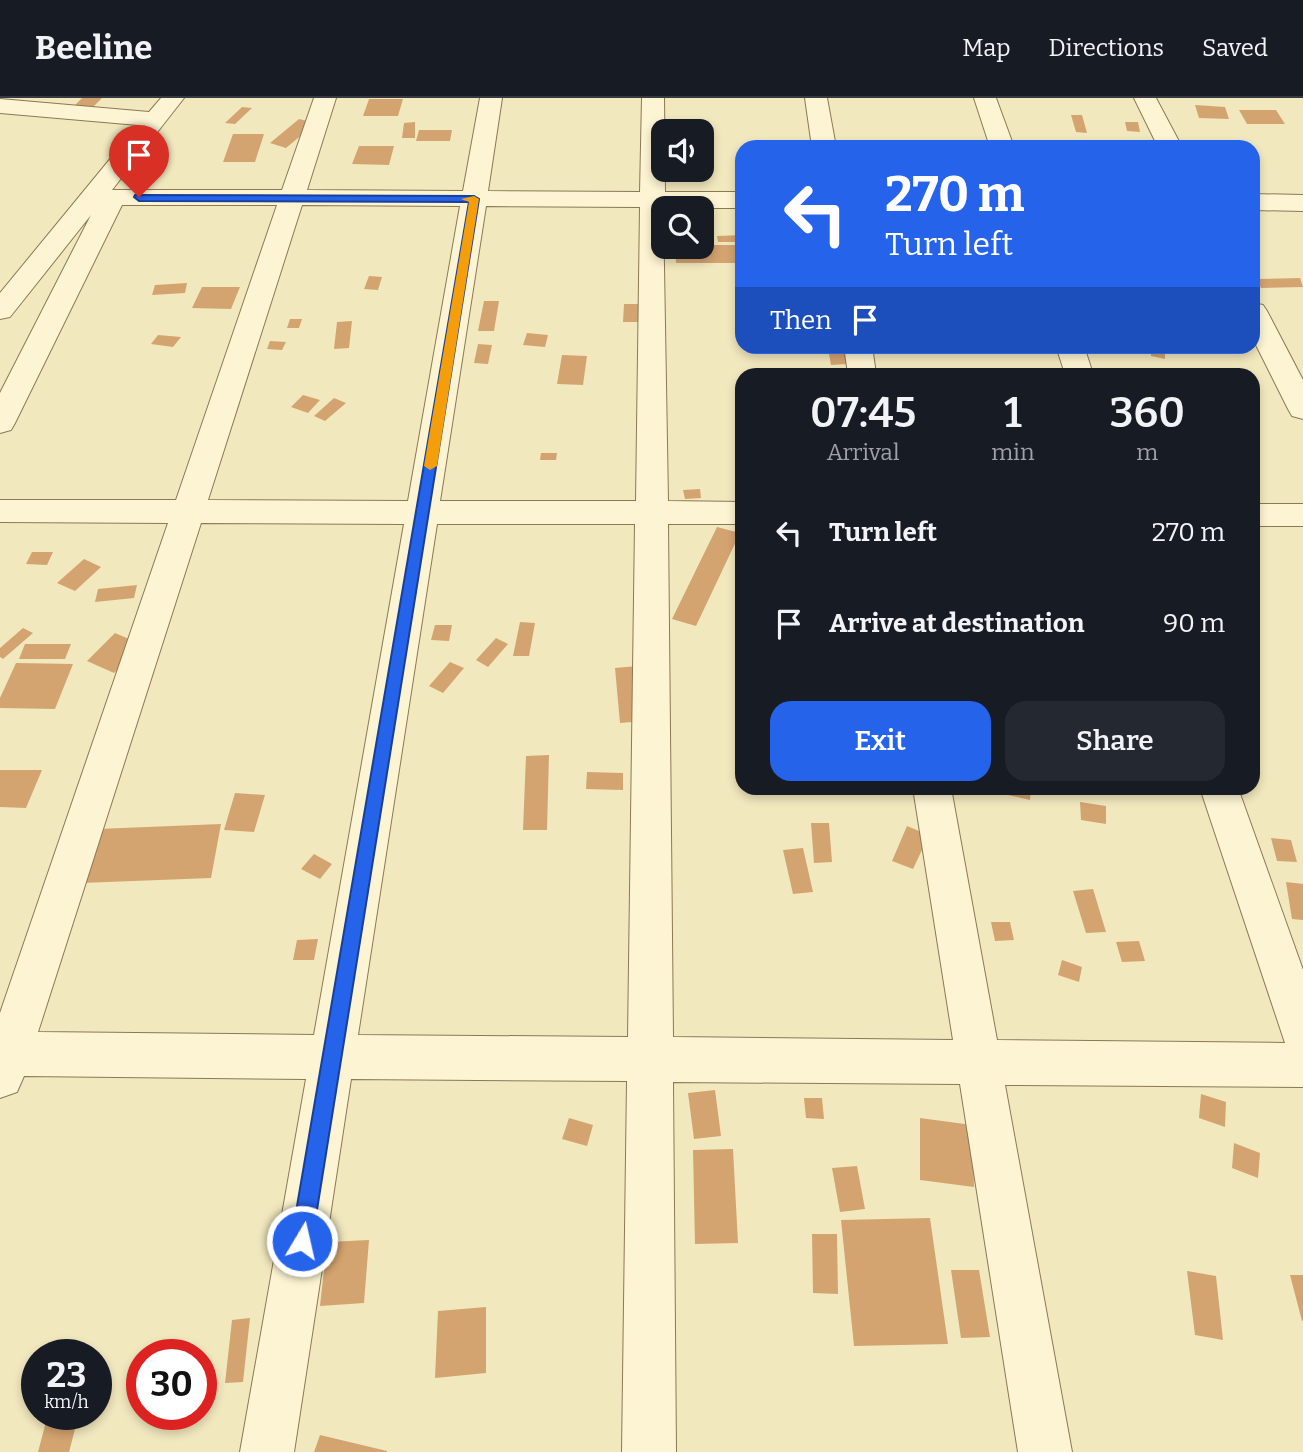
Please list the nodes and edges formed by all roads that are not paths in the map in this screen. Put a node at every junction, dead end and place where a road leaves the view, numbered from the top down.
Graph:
1 (173, 98) edge
2 (325, 98) edge
3 (491, 98) edge
4 (653, 98) edge
5 (816, 98) edge
6 (985, 98) edge
7 (1145, 98) edge
8 (0, 106) edge
9 (155, 120) junction
10 (823, 140) edge
11 (1000, 140) edge
12 (1166, 140) edge
13 (652, 196) edge
14 (103, 197) junction
15 (292, 198) junction
16 (474, 199) junction
17 (651, 200) edge
18 (714, 200) edge
19 (735, 200) edge
20 (1260, 202) edge
21 (1303, 203) edge
22 (652, 259) edge
23 (0, 311) edge
24 (1260, 325) edge
25 (1303, 409) edge
26 (0, 422) edge
27 (0, 511) edge
28 (188, 512) junction
29 (422, 513) junction
30 (652, 513) junction
31 (735, 513) edge
32 (1260, 515) edge
33 (1303, 515) edge
34 (933, 795) edge
35 (1222, 795) edge
36 (1303, 1033) edge
37 (332, 1057) junction
38 (650, 1059) junction
39 (3, 1062) edge
40 (979, 1062) junction
41 (1303, 1065) edge
42 (267, 1452) edge
43 (649, 1452) edge
44 (1045, 1452) edge

1 - 9 street
2 - 15 street
3 - 16 street
4 - 13 street
5 - 10 street
6 - 11 street
7 - 12 street
8 - 9 street
9 - 14 street
14 - 15 street
14 - 23 street
14 - 26 street
15 - 16 street
15 - 28 street
16 - 17 street
16 - 29 street
18 - 19 street
20 - 21 street
22 - 30 street
24 - 25 street
27 - 28 street
28 - 29 street
28 - 39 street
29 - 30 street
29 - 37 street
30 - 31 street
30 - 38 street
32 - 33 street
34 - 40 street
35 - 36 street
37 - 38 street
37 - 39 street
37 - 42 street
38 - 40 street
38 - 43 street
40 - 41 street
40 - 44 street

